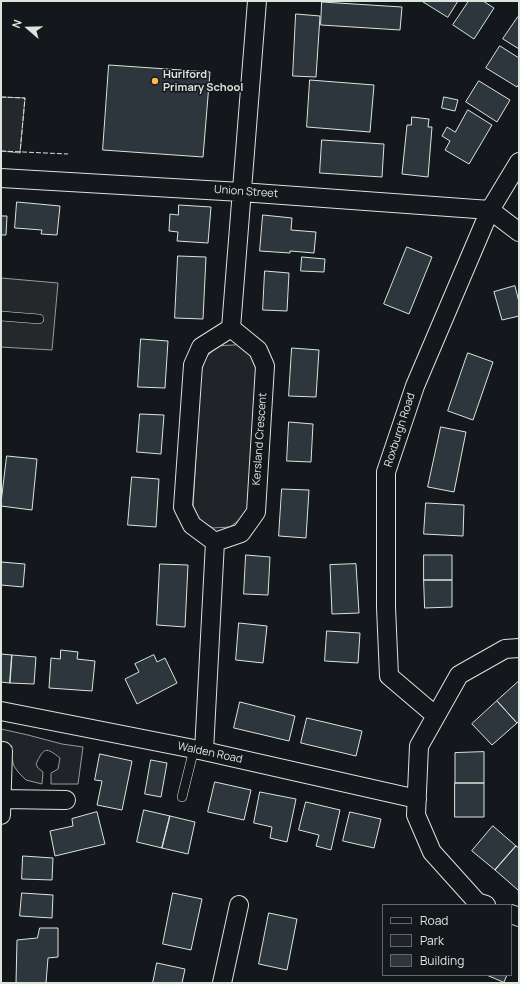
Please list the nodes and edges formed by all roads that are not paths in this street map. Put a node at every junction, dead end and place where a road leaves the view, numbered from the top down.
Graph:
1 (257, 1) edge
2 (519, 162) edge
3 (1, 178) edge
4 (241, 192) junction
5 (490, 210) junction
6 (519, 232) edge
7 (1, 316) edge
8 (39, 319) dead end
9 (231, 328) junction
10 (215, 542) junction
11 (519, 648) edge
12 (1, 711) edge
13 (436, 716) junction
14 (199, 750) junction
15 (3, 751) dead end
16 (182, 797) dead end
17 (417, 799) junction
18 (66, 800) dead end
19 (1, 807) edge
20 (483, 904) edge
21 (239, 905) dead end
22 (222, 983) edge

1 - 4 street
2 - 5 street, Roxburgh Road
3 - 4 street, Union Street
4 - 5 street, Union Street
4 - 9 street
5 - 6 street
5 - 13 street, Roxburgh Road
7 - 8 lane
9 - 10 street
9 - 10 street, Kersland Crescent
10 - 14 street
11 - 13 street
12 - 14 street, Walden Road
13 - 17 street
14 - 16 lane
14 - 17 street, Walden Road
15 - 19 street
17 - 20 street
18 - 19 street
21 - 22 street

